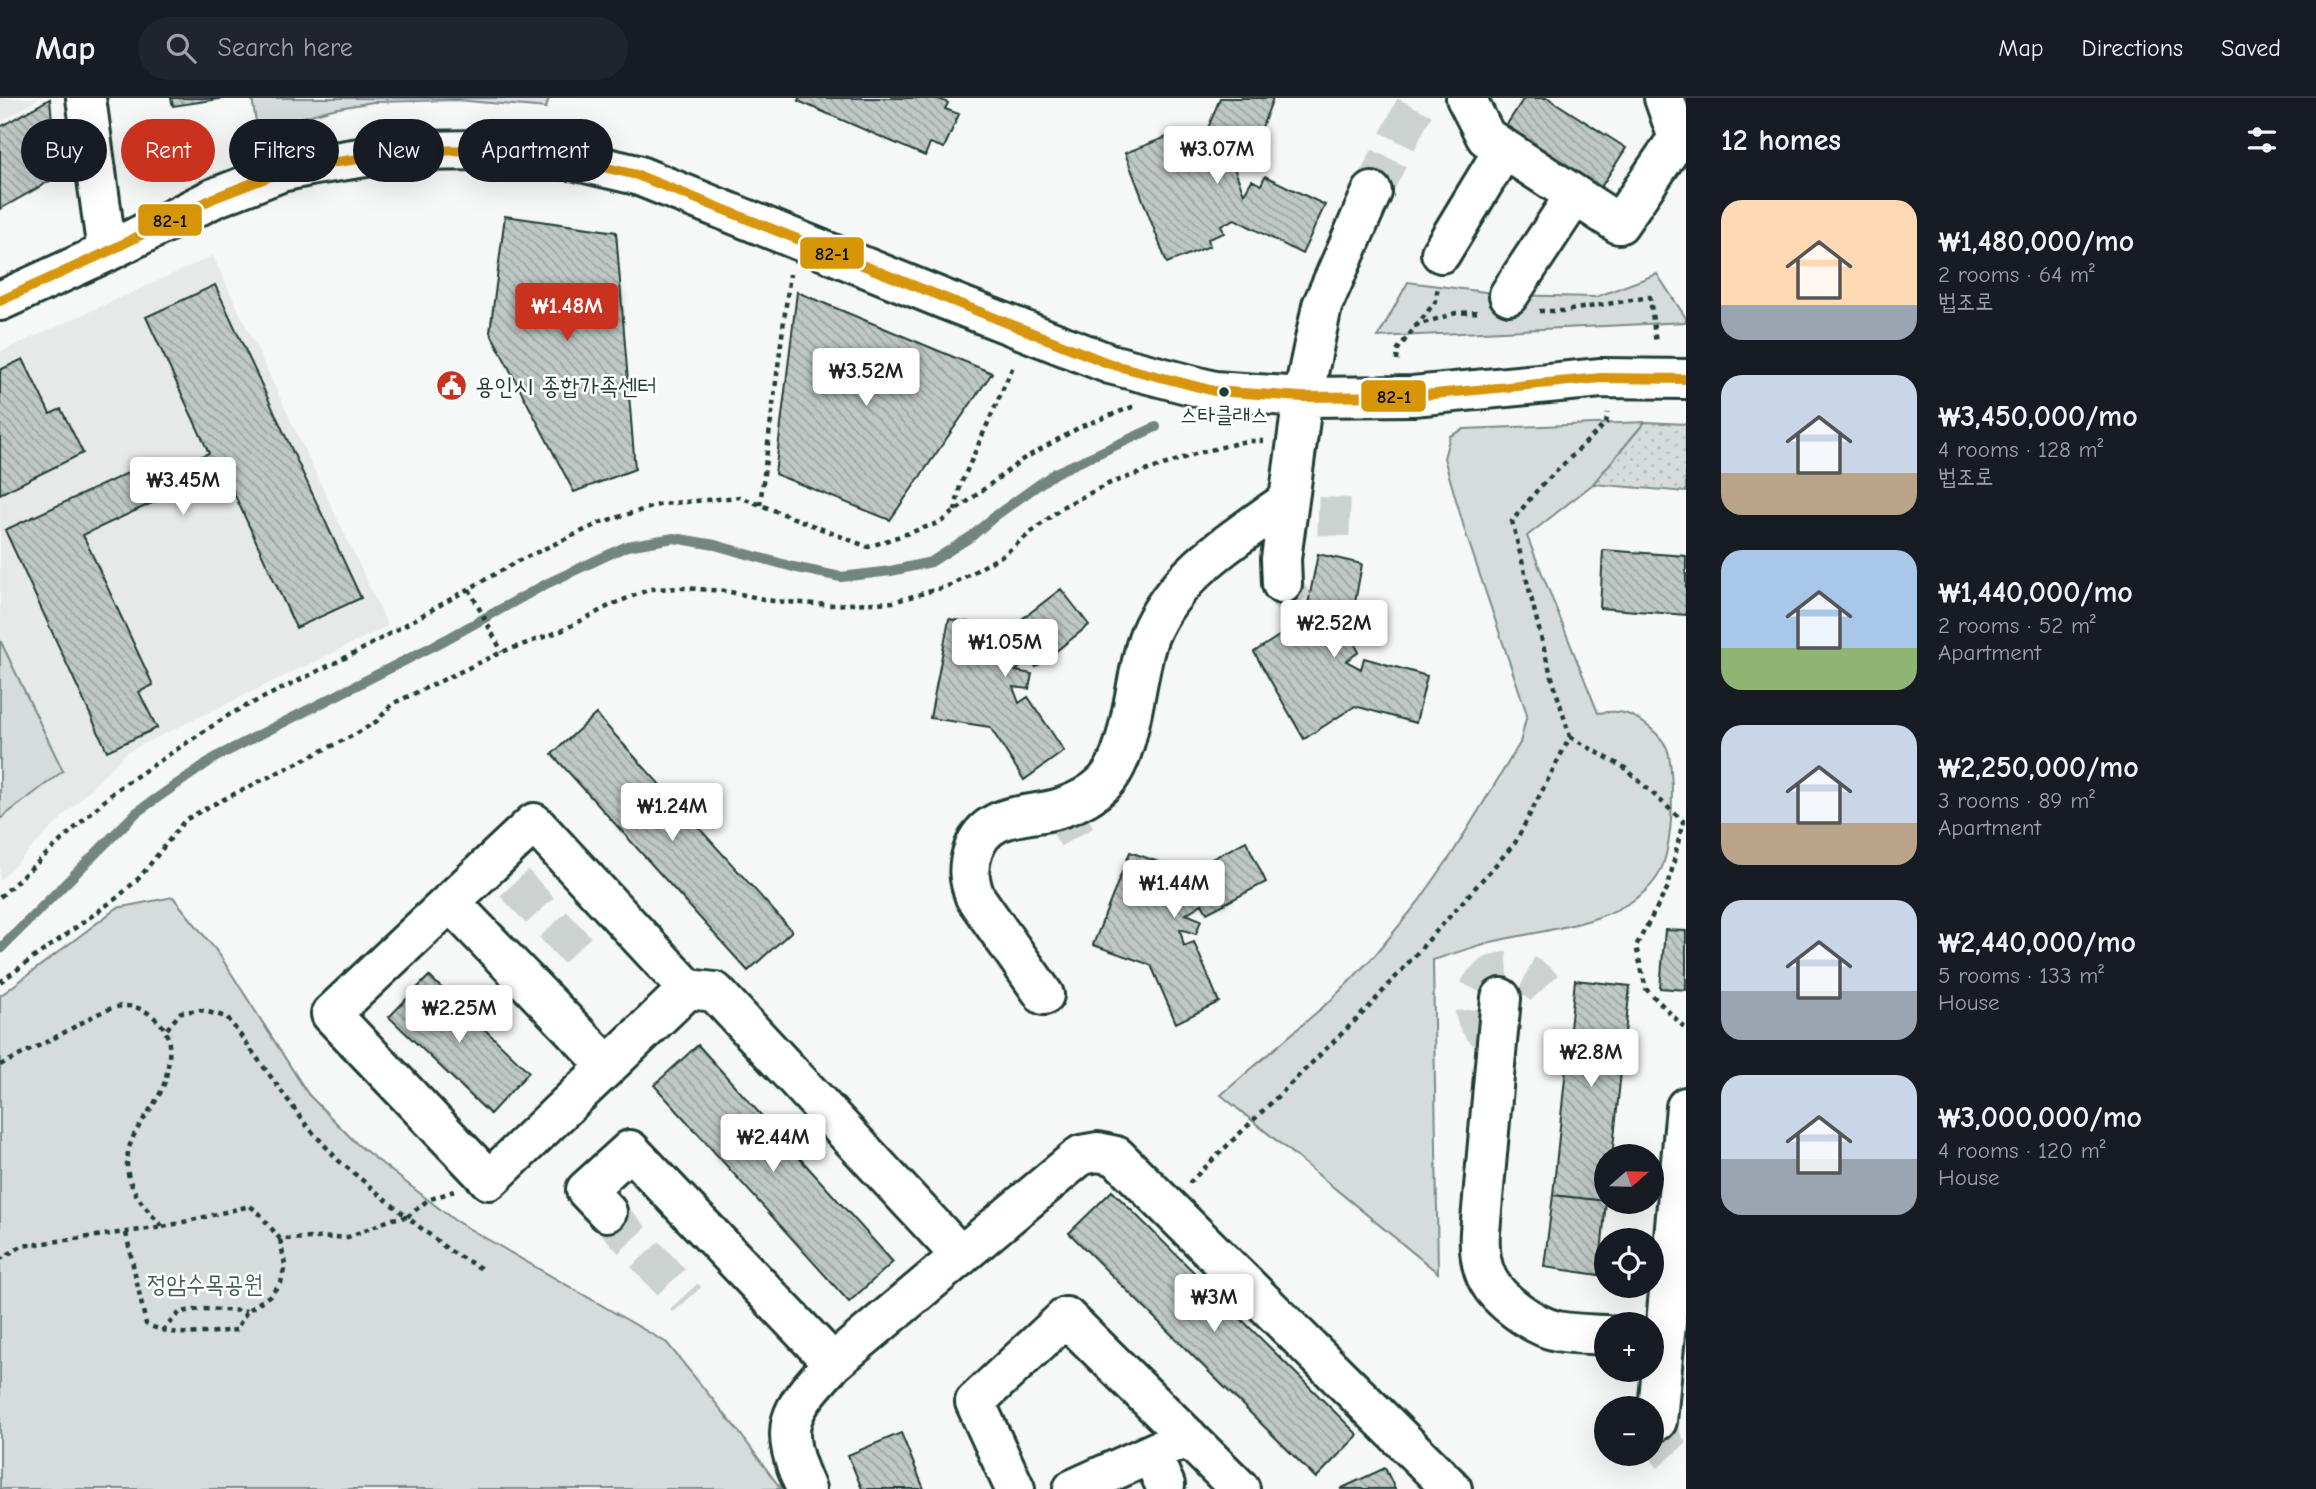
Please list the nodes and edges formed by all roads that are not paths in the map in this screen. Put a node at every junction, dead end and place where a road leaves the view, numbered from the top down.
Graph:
1 (86, 98) edge
2 (1466, 98) edge
3 (1664, 98) edge
4 (1504, 149) junction
5 (1373, 191) tunnel mouth
6 (1575, 195) junction
7 (107, 252) junction
8 (1441, 253) road end
9 (0, 301) edge
10 (1508, 306) road end
11 (1672, 379) edge
12 (1303, 397) junction
13 (1298, 513) junction
14 (1282, 584) tunnel mouth
15 (450, 902) junction
16 (688, 989) junction
17 (1044, 995) dead end
18 (1501, 998) dead end
19 (608, 1066) junction
20 (1686, 1107) edge
21 (607, 1212) tunnel mouth
22 (961, 1256) junction
23 (1679, 1267) edge
24 (1594, 1334) edge
25 (1668, 1340) edge
26 (834, 1363) junction
27 (1660, 1396) edge
28 (1188, 1437) junction
29 (1081, 1487) edge
30 (806, 1489) edge
31 (1015, 1489) edge
32 (1240, 1489) edge
33 (1452, 1489) edge

1 - 7 street
2 - 4 street
3 - 6 street
4 - 6 street
4 - 8 street
5 - 12 street
6 - 10 street
7 - 9 street
7 - 12 street
11 - 12 street
12 - 13 street
13 - 14 street
13 - 17 street
15 - 16 street
15 - 19 street
15 - 19 street
16 - 19 street
16 - 22 street
18 - 24 street
20 - 23 street
21 - 26 street
22 - 26 street
22 - 33 street
23 - 25 street
25 - 27 street
26 - 30 street
28 - 29 street
28 - 31 street
28 - 32 street

